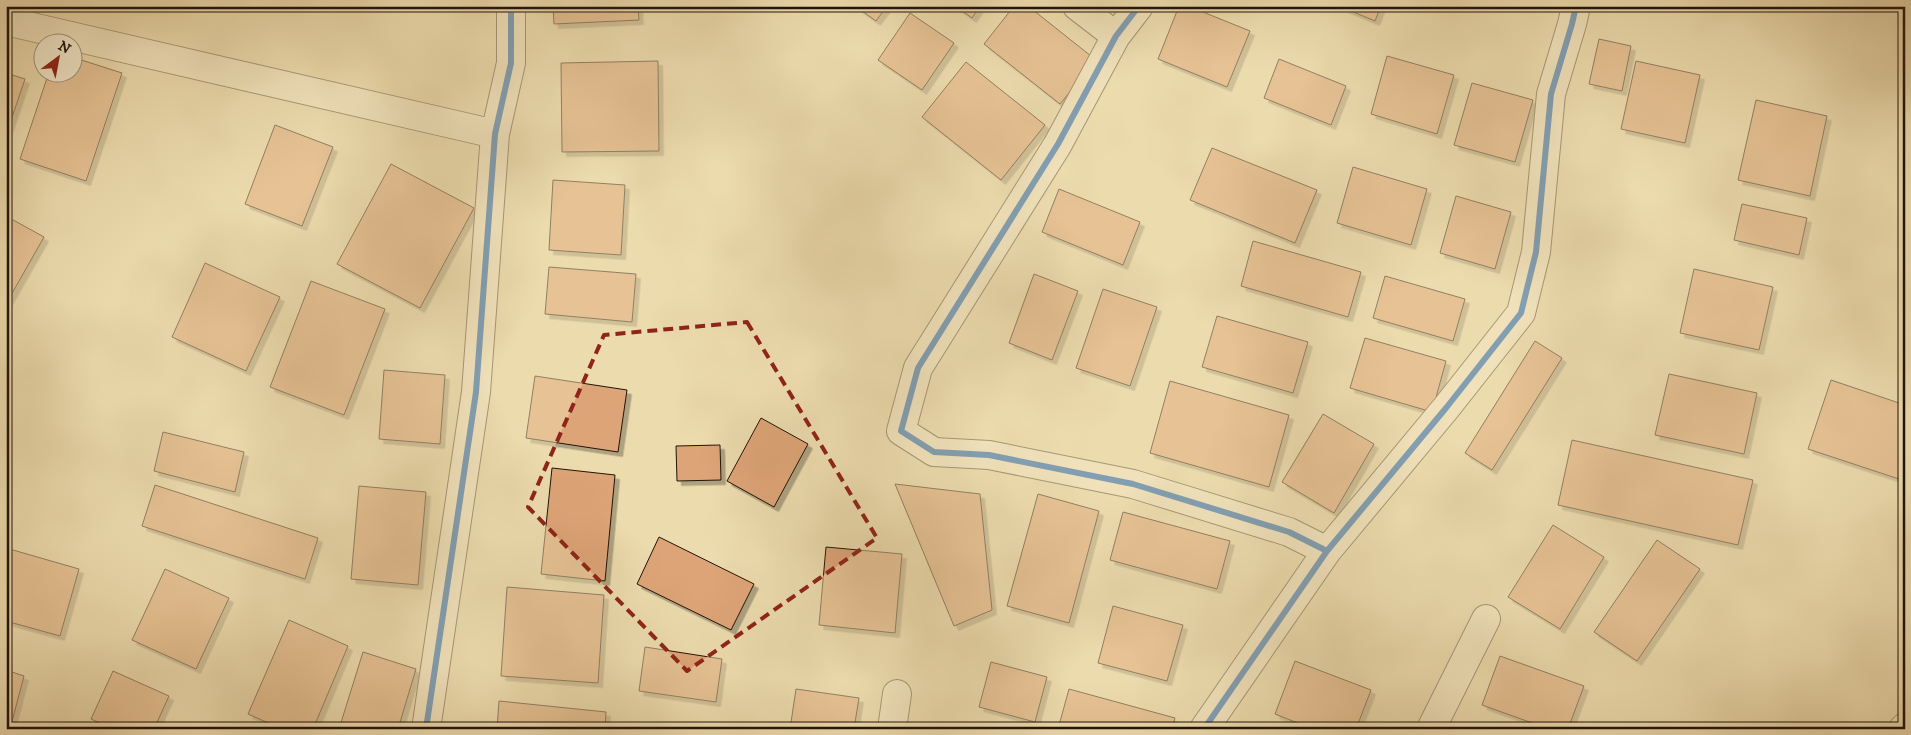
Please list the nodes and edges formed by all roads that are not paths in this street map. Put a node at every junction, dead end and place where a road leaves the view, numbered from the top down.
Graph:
1 (511, 6) edge
2 (1077, 6) edge
3 (1139, 6) edge
4 (1576, 6) edge
5 (6, 21) edge
6 (1116, 36) junction
7 (495, 134) junction
8 (1327, 551) junction
9 (1486, 620) dead end
10 (897, 694) dead end
11 (426, 729) edge
12 (892, 729) edge
13 (1204, 729) edge
14 (1431, 729) edge

1 - 7 street
2 - 6 street
3 - 6 street
4 - 8 street
5 - 7 street
6 - 8 street
7 - 11 street
8 - 13 street
9 - 14 street
10 - 12 street

